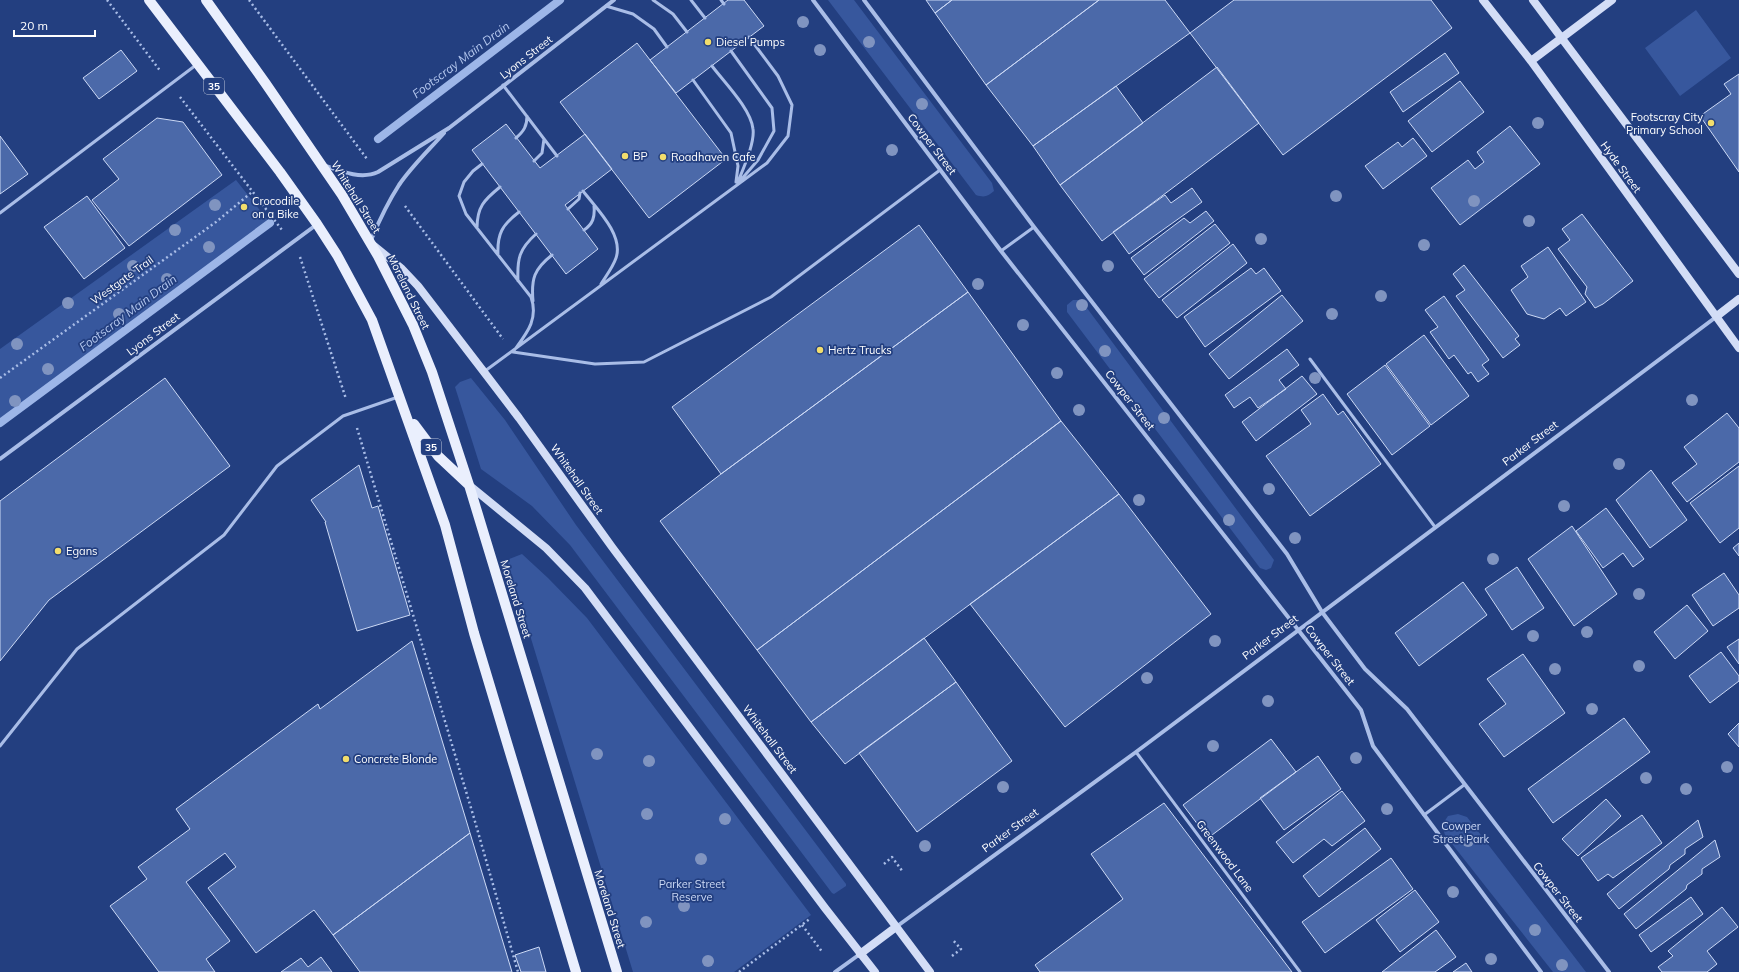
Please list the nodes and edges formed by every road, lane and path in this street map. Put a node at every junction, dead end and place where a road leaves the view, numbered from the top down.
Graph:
1 (149, 0) edge
2 (206, 0) edge
3 (249, 0) edge
4 (614, 0) edge
5 (653, 0) edge
6 (691, 0) edge
7 (721, 0) edge
8 (813, 0) edge
9 (864, 0) edge
10 (1483, 0) edge
11 (1533, 0) edge
12 (1612, 0) edge
13 (724, 4) dead end
14 (606, 6) junction
15 (705, 18) dead end
16 (687, 32) dead end
17 (749, 37) dead end
18 (1562, 38) junction
19 (667, 47) dead end
20 (731, 51) dead end
21 (1530, 61) junction
22 (198, 64) junction
23 (712, 66) dead end
24 (693, 80) dead end
25 (503, 85) junction
26 (527, 115) junction
27 (449, 128) junction
28 (516, 138) dead end
29 (544, 139) junction
30 (557, 156) dead end
31 (534, 161) dead end
32 (321, 164) junction
33 (371, 164) dead end
34 (482, 164) dead end
35 (940, 170) junction
36 (736, 186) junction
37 (500, 187) dead end
38 (405, 206) dead end
39 (594, 206) junction
40 (568, 209) dead end
41 (519, 212) dead end
42 (0, 213) edge
43 (317, 224) junction
44 (1034, 227) junction
45 (477, 228) junction
46 (584, 230) dead end
47 (536, 234) dead end
48 (370, 242) junction
49 (290, 243) junction
50 (1001, 251) junction
51 (498, 255) junction
52 (552, 256) dead end
53 (1739, 274) edge
54 (518, 281) junction
55 (599, 288) junction
56 (1739, 299) edge
57 (534, 307) junction
58 (1717, 316) junction
59 (1739, 348) edge
60 (513, 352) junction
61 (1310, 359) dead end
62 (484, 372) junction
63 (0, 378) edge
64 (401, 399) junction
65 (351, 414) junction
66 (0, 459) edge
67 (469, 485) junction
68 (1435, 527) junction
69 (1322, 612) junction
70 (1298, 630) junction
71 (0, 746) edge
72 (1136, 752) junction
73 (1464, 785) junction
74 (1423, 816) junction
75 (884, 864) dead end
76 (903, 872) dead end
77 (813, 917) dead end
78 (802, 925) junction
79 (896, 926) junction
80 (952, 939) dead end
81 (823, 953) dead end
82 (860, 954) junction
83 (952, 956) dead end
84 (518, 972) edge
85 (576, 972) edge
86 (617, 972) edge
87 (739, 972) edge
88 (835, 972) edge
89 (875, 972) edge
90 (930, 972) edge
91 (1300, 972) edge
92 (1540, 972) edge
93 (1609, 972) edge

1 - 22 main road, 35
2 - 32 main road, Whitehall Street
3 - 33 path
4 - 14 street, Lyons Street
5 - 16 lane
6 - 15 lane
7 - 13 lane
8 - 35 street, Cowper Street
9 - 44 street, Cowper Street
10 - 21 main road, Hyde Street
11 - 18 main road
12 - 18 main road
14 - 19 lane
14 - 25 street, Lyons Street
17 - 36 lane
18 - 21 main road
18 - 53 main road
20 - 36 lane
21 - 58 main road, Hyde Street
22 - 42 lane
22 - 43 main road, 35
23 - 36 lane
24 - 36 lane
25 - 26 lane
25 - 27 street, Lyons Street
26 - 28 lane
26 - 29 lane
27 - 32 street, Lyons Street
27 - 48 street, Lyons Street
29 - 30 lane
29 - 31 lane
32 - 48 main road, Whitehall Street
34 - 45 lane
35 - 50 street, Cowper Street
35 - 60 lane
36 - 55 lane
37 - 45 lane
38 - 60 path
39 - 40 lane
39 - 46 lane
39 - 55 lane
41 - 51 lane
43 - 49 street, Lyons Street
43 - 64 main road, 35
44 - 50 lane
44 - 69 street, Cowper Street
45 - 51 lane
47 - 54 lane
48 - 62 main road, Whitehall Street
48 - 67 main road, Moreland Street
49 - 63 path, Westgate Trail
49 - 65 path
49 - 66 street, Lyons Street
50 - 70 street, Cowper Street
51 - 54 lane
52 - 57 lane
54 - 57 lane
55 - 60 lane
56 - 58 main road
57 - 60 lane
58 - 59 main road, Hyde Street
58 - 68 street, Parker Street
60 - 62 lane
61 - 68 lane
62 - 79 main road, Whitehall Street
64 - 65 lane
64 - 67 main road, 35
64 - 85 main road
65 - 71 lane
65 - 84 path
67 - 82 main road, 35
67 - 86 main road, Moreland Street
68 - 69 street, Parker Street
69 - 70 street, Parker Street
69 - 73 street, Cowper Street
70 - 72 street, Parker Street
70 - 74 street, Cowper Street
72 - 79 street, Parker Street
72 - 91 lane, Greenwood Lane
73 - 74 lane
73 - 93 street, Cowper Street
74 - 92 street, Cowper Street
75 - 76 path
77 - 78 path
78 - 81 path
78 - 87 path
79 - 82 main road, Parker Street
79 - 90 main road, Whitehall Street
80 - 83 path
82 - 88 street, Parker Street
82 - 89 main road, 35

